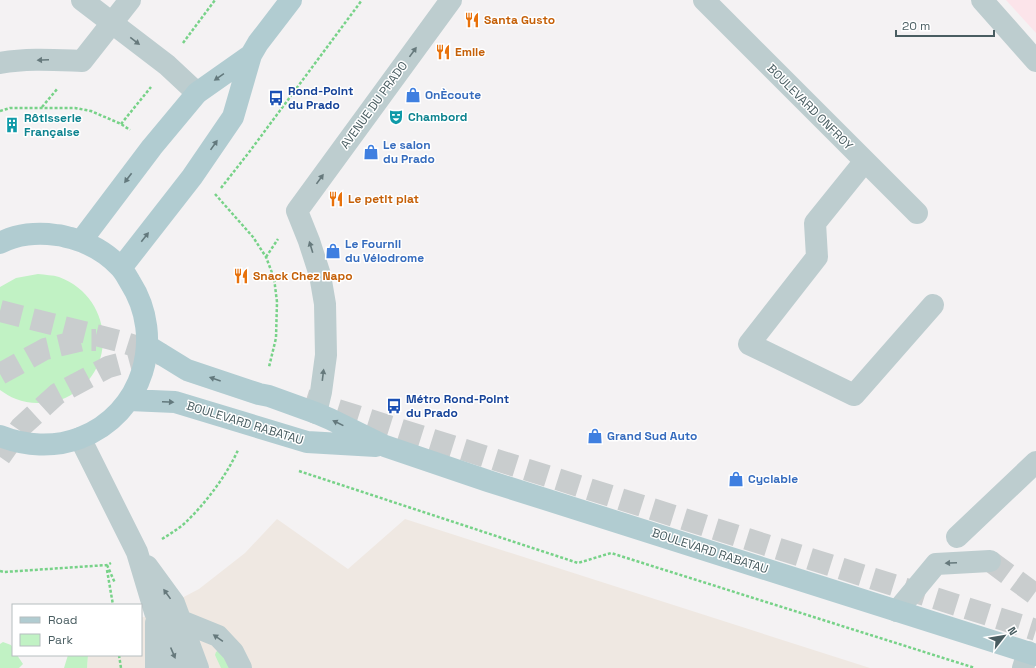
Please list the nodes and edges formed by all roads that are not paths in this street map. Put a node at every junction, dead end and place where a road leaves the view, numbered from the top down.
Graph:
1 (82, 0) edge
2 (130, 0) edge
3 (291, 0) edge
4 (451, 0) edge
5 (704, 0) edge
6 (982, 0) edge
7 (111, 23) junction
8 (251, 55) junction
9 (1036, 61) edge
10 (0, 63) edge
11 (197, 93) junction
12 (865, 161) junction
13 (916, 214) dead end
14 (81, 241) junction
15 (0, 243) edge
16 (121, 268) junction
17 (933, 305) dead end
18 (148, 346) junction
19 (129, 400) junction
20 (316, 413) junction
21 (0, 436) edge
22 (80, 438) junction
23 (385, 446) junction
24 (1036, 462) edge
25 (957, 537) dead end
26 (137, 552) junction
27 (990, 561) tunnel mouth
28 (897, 611) junction
29 (155, 612) junction
30 (180, 621) junction
31 (1029, 658) edge
32 (156, 668) edge
33 (179, 668) edge
34 (198, 668) edge
35 (240, 668) edge

1 - 7 street
2 - 7 street
3 - 8 main road
20 -> 4 street, AVENUE DU PRADO
5 - 12 street, BOULEVARD ONFROY
6 - 9 street
7 -> 10 street
7 -> 11 street
8 -> 11 main road
16 -> 8 main road
11 -> 14 main road
12 - 13 street, BOULEVARD ONFROY
12 - 17 street
14 - 15 main road
14 - 16 main road
16 - 18 main road
18 - 19 main road
20 -> 18 main road, BOULEVARD RABATAU
19 - 22 main road
19 -> 23 main road, BOULEVARD RABATAU
23 -> 20 main road, BOULEVARD RABATAU
21 - 22 main road
22 - 26 street
23 - 28 main road, BOULEVARD RABATAU
24 - 25 street
26 - 29 street
30 -> 26 street
27 -> 28 street
28 - 31 main road, BOULEVARD RABATAU
29 - 32 street
29 -> 33 street
30 - 34 street
35 -> 30 street

